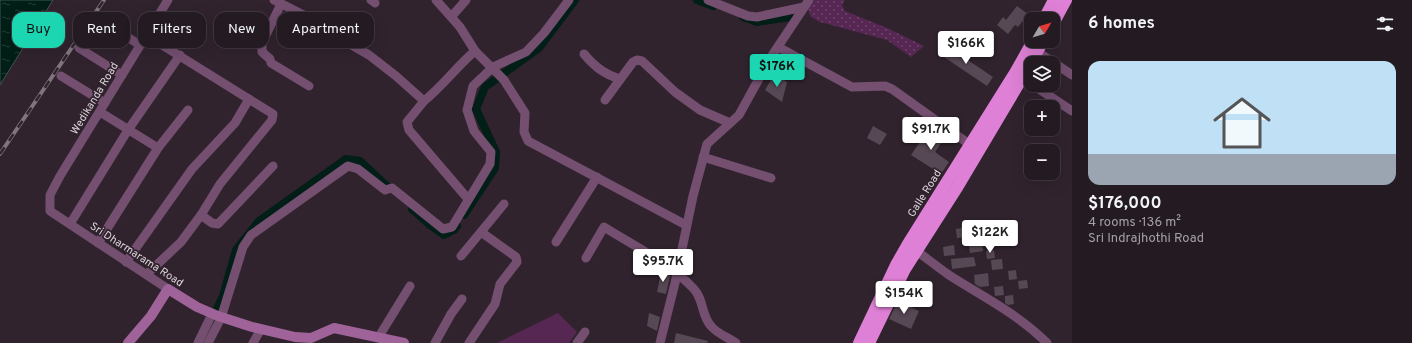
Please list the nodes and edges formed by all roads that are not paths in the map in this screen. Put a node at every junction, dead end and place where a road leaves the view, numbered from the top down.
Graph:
1 (168, 0) edge
2 (436, 0) edge
3 (466, 0) edge
4 (569, 0) edge
5 (708, 0) edge
6 (1054, 0) edge
7 (1066, 0) edge
8 (277, 2) edge
9 (807, 4) edge
10 (160, 12) edge
11 (1048, 12) edge
12 (1060, 12) edge
13 (452, 16) junction
14 (778, 47) junction
15 (78, 48) dead end
16 (138, 48) edge
17 (167, 48) edge
18 (1041, 48) edge
19 (475, 51) junction
20 (584, 54) dead end
21 (180, 56) junction
22 (495, 70) junction
23 (122, 75) junction
24 (1072, 75) edge
25 (61, 76) dead end
26 (620, 79) junction
27 (1024, 81) edge
28 (1024, 82) edge
29 (309, 86) dead end
30 (1043, 92) edge
31 (249, 99) junction
32 (605, 100) dead end
33 (424, 101) junction
34 (105, 103) junction
35 (188, 110) dead end
36 (1072, 111) edge
37 (100, 112) junction
38 (730, 123) junction
39 (128, 130) junction
40 (970, 144) junction
41 (158, 148) junction
42 (703, 157) junction
43 (273, 166) dead end
44 (597, 177) junction
45 (771, 178) dead end
46 (468, 199) junction
47 (504, 204) dead end
48 (50, 211) joint
49 (201, 215) junction
50 (70, 224) junction
51 (686, 225) junction
52 (481, 232) junction
53 (556, 242) dead end
54 (98, 243) junction
55 (912, 247) junction
56 (461, 256) dead end
57 (586, 258) dead end
58 (126, 262) junction
59 (676, 272) junction
60 (147, 274) junction
61 (410, 286) dead end
62 (168, 289) junction
63 (462, 299) dead end
64 (216, 316) junction
65 (262, 330) junction
66 (585, 332) dead end
67 (378, 338) junction
68 (293, 340) edge
69 (128, 343) edge
70 (198, 343) edge
71 (208, 343) edge
72 (253, 343) edge
73 (404, 343) edge
74 (435, 343) edge
75 (469, 343) edge
76 (577, 343) edge
77 (660, 343) edge
78 (736, 343) edge
79 (859, 343) edge
80 (868, 343) edge
81 (1047, 343) edge

1 - 10 street, Wedikanda Road
2 - 13 street
3 - 13 street
4 - 22 street
5 - 9 street
6 - 11 highway
7 - 12 highway
8 - 29 street
8 - 33 street
9 - 14 street
13 - 19 street
14 - 38 street
14 - 40 street
15 - 23 street
16 - 23 street, Wedikanda Road
17 - 21 street
18 - 24 street
19 - 22 street
19 - 33 street
20 - 26 street
21 - 31 street
21 - 39 street
22 - 44 street
22 - 46 street
23 - 34 street, Wedikanda Road
25 - 34 street
26 - 32 street
26 - 38 street
27 - 40 highway, Galle Road
28 - 55 highway, Galle Road
30 - 36 street
31 - 49 street
31 - 58 street
33 - 46 street
34 - 37 street, Wedikanda Road
35 - 41 street
37 - 39 street
37 - 48 street, Wedikanda Road
38 - 42 street
39 - 41 street
39 - 50 street
40 - 55 highway, Galle Road
41 - 54 street
42 - 45 street
42 - 51 street
43 - 49 street
44 - 51 street
44 - 53 street
46 - 64 street
47 - 52 street
48 - 50 street, Sri Dharmarama Road
49 - 60 street
50 - 54 street, Sri Dharmarama Road
51 - 59 street
52 - 56 street
52 - 75 street
54 - 58 street, Sri Dharmarama Road
55 - 79 highway, Galle Road
55 - 80 highway, Galle Road
55 - 81 street
57 - 59 street
58 - 60 street, Sri Dharmarama Road
59 - 77 street
59 - 78 street
60 - 62 street, Sri Dharmarama Road
61 - 67 street
62 - 64 street, Sri Dharmarama Road
62 - 69 street
63 - 74 street
64 - 65 street, Sri Dharmarama Road
64 - 70 street
64 - 71 street
65 - 68 street, Sri Dharmarama Road
65 - 72 street
66 - 76 street
67 - 68 street, Sri Dharmarama Road
67 - 73 street, Sri Dharmarama Road

